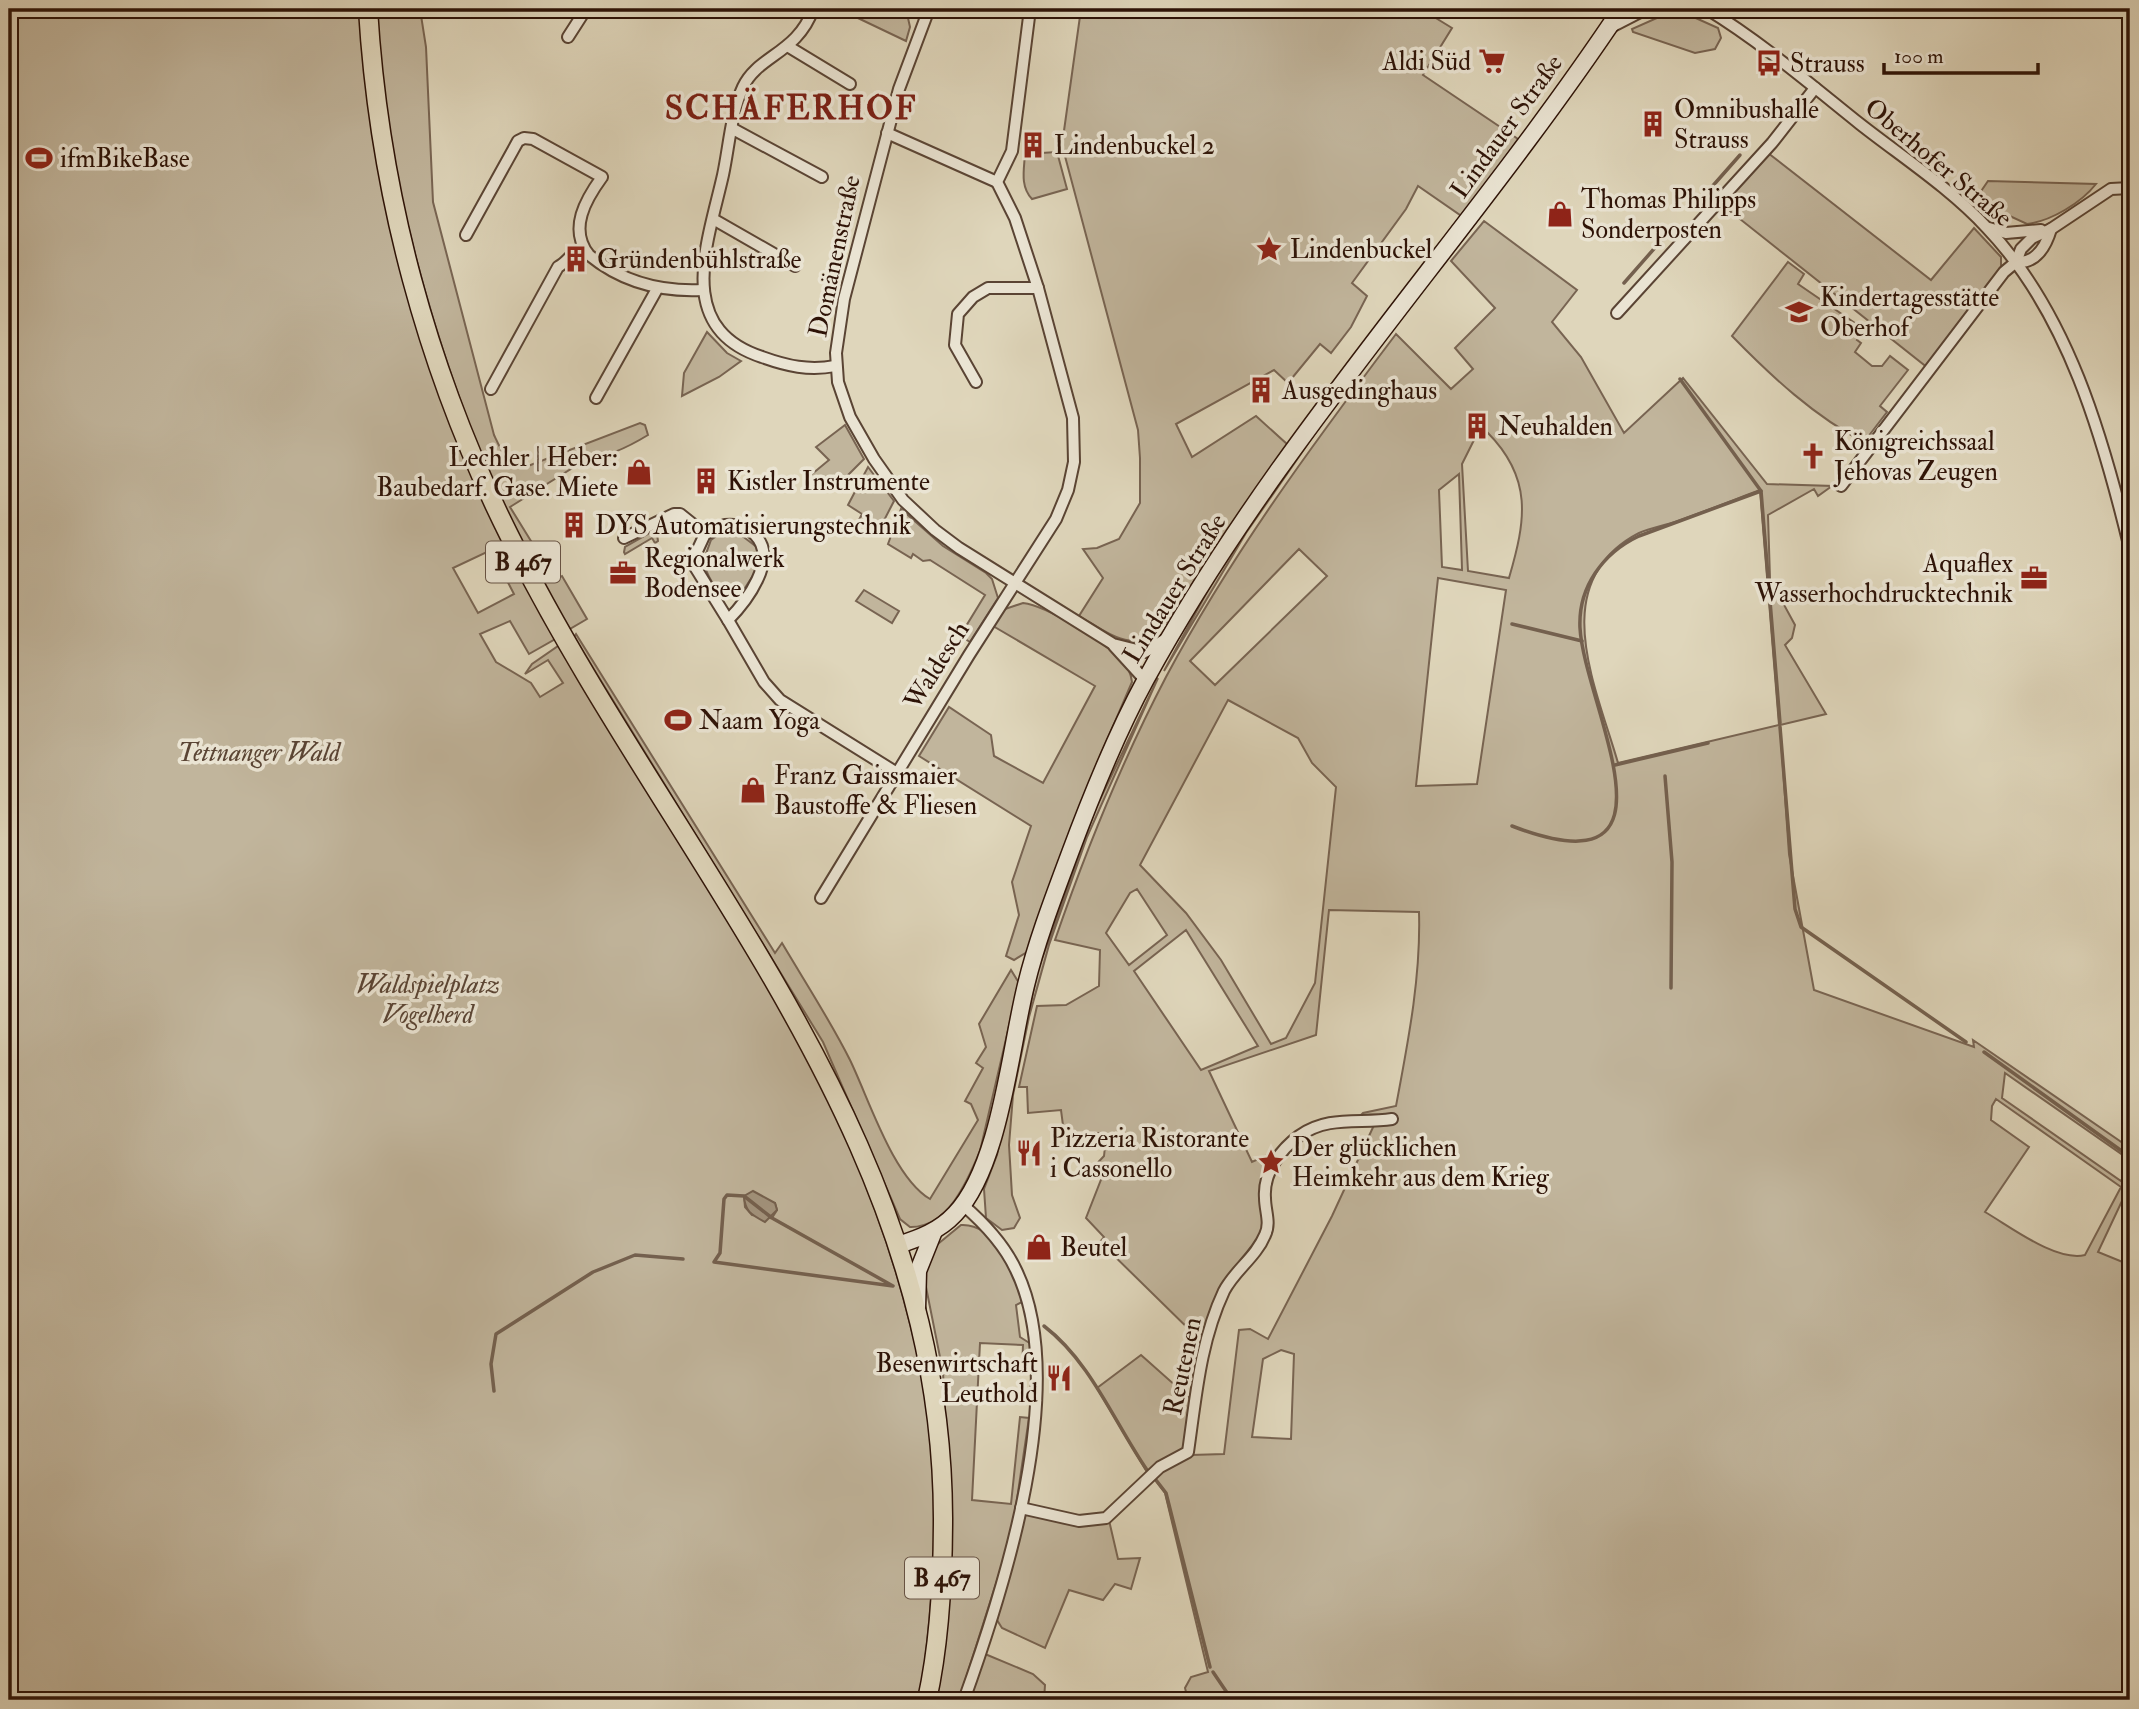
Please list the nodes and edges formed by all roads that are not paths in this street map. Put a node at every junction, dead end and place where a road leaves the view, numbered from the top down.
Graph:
1 (368, 9) edge
2 (586, 9) edge
3 (813, 9) edge
4 (929, 9) edge
5 (1030, 9) edge
6 (1620, 9) edge
7 (1646, 9) edge
8 (1709, 10) edge
9 (1606, 31) junction
10 (568, 37) dead end
11 (789, 47) junction
12 (850, 84) dead end
13 (1815, 88) junction
14 (733, 129) junction
15 (887, 133) junction
16 (821, 177) dead end
17 (997, 182) junction
18 (2130, 188) edge
19 (713, 219) junction
20 (1986, 226) junction
21 (2051, 229) junction
22 (466, 235) dead end
23 (583, 247) junction
24 (2016, 262) junction
25 (795, 266) dead end
26 (1038, 288) junction
27 (657, 289) junction
28 (702, 290) junction
29 (1617, 313) dead end
30 (835, 366) junction
31 (976, 382) dead end
32 (491, 389) dead end
33 (596, 398) dead end
34 (1841, 486) dead end
35 (705, 534) junction
36 (624, 538) dead end
37 (2130, 549) edge
38 (1015, 582) junction
39 (728, 620) junction
40 (1175, 628) junction
41 (1112, 644) junction
42 (1146, 680) junction
43 (897, 774) junction
44 (821, 898) dead end
45 (1392, 1119) dead end
46 (963, 1205) junction
47 (934, 1231) junction
48 (898, 1245) junction
49 (917, 1309) junction
50 (1021, 1508) junction
51 (927, 1700) edge
52 (964, 1700) edge

1 - 48 main road, B 467
2 - 10 street
3 - 11 street
4 - 15 street, Domänenstraße
5 - 17 street
6 - 9 main road, Lindauer Straße
7 - 9 street
8 - 13 street, Oberhofer Straße
9 - 40 main road, Lindauer Straße
11 - 12 street
11 - 14 street
13 - 20 street, Oberhofer Straße
13 - 29 street
14 - 16 street
14 - 19 street
15 - 17 street
15 - 30 street, Domänenstraße
17 - 26 street, Waldesch
18 - 21 street
19 - 25 street
19 - 28 street
20 - 21 street
20 - 24 street, Oberhofer Straße
21 - 24 street
22 - 23 street
23 - 27 street
23 - 32 street
24 - 34 street
24 - 37 street, Oberhofer Straße
26 - 31 street
26 - 38 street, Waldesch
27 - 28 street
27 - 33 street
28 - 30 street
30 - 38 street, Domänenstraße
35 - 36 street
35 - 39 street
35 - 39 street
38 - 41 street, Domänenstraße
38 - 43 street, Waldesch
39 - 43 street
40 - 41 street, Domänenstraße
40 - 42 main road, Lindauer Straße
41 - 42 street, Domänenstraße
42 - 46 main road, Lindauer Straße
43 - 44 street, Waldesch
45 - 50 street, Reutenen
46 - 47 main road, Lindauer Straße
46 - 50 street
47 - 48 main road, Lindauer Straße
47 - 49 main road
48 - 49 main road, B 467
49 - 51 main road, B 467
50 - 52 street

